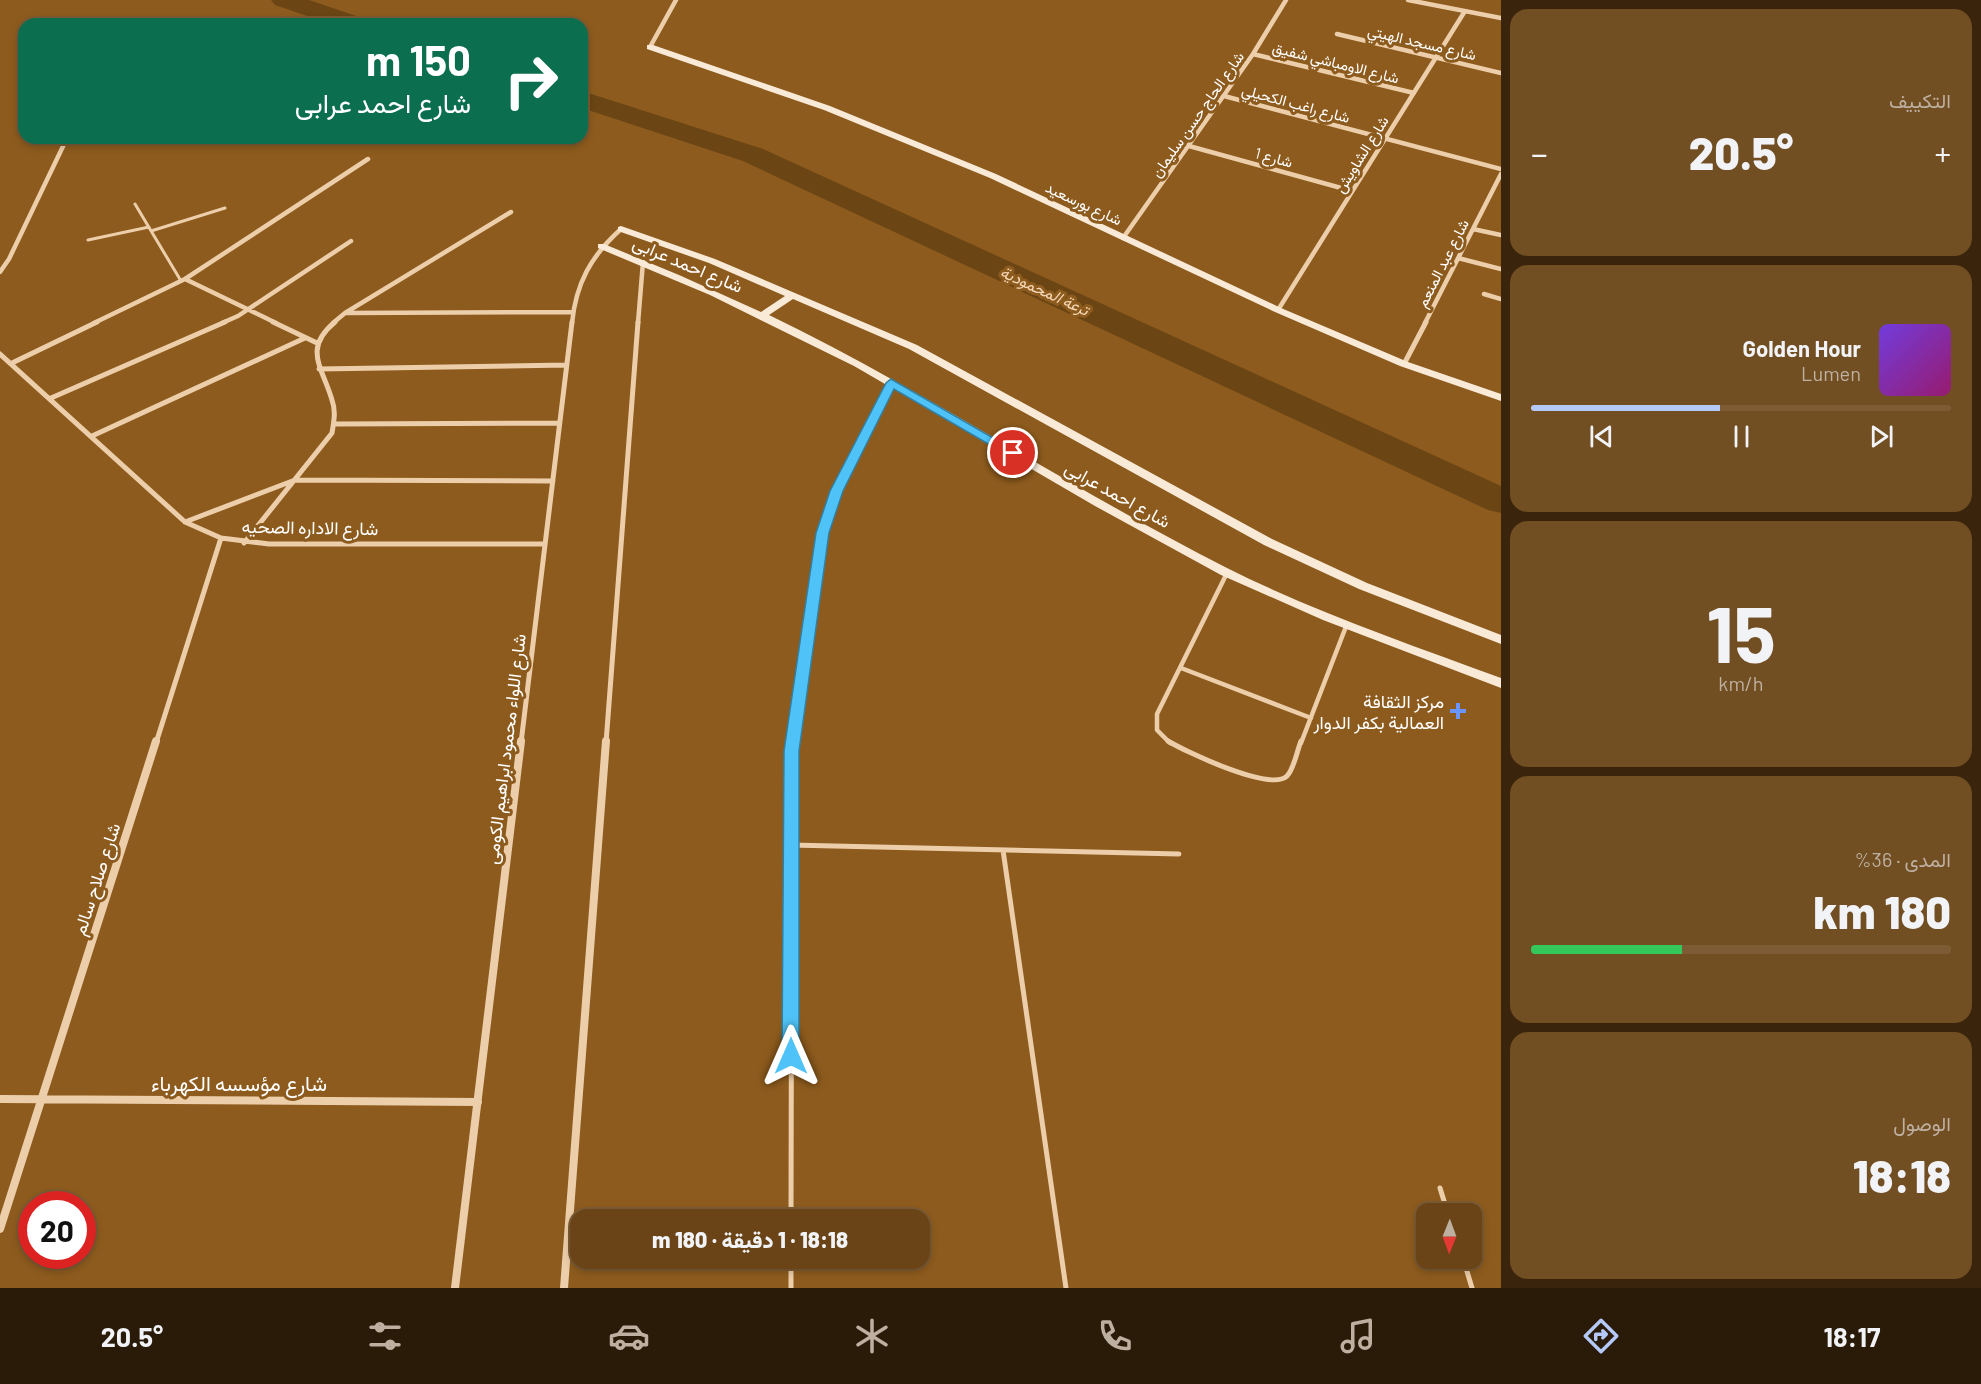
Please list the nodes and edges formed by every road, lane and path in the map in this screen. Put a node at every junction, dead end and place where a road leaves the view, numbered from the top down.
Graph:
1 (676, 0) edge
2 (1286, 0) edge
3 (1408, 0) edge
4 (1439, 0) edge
5 (1436, 5) junction
6 (1465, 11) junction
7 (1501, 18) edge
8 (1337, 34) dead end
9 (650, 47) joint
10 (1253, 54) junction
11 (1436, 58) junction
12 (1501, 73) edge
13 (1414, 93) junction
14 (1224, 96) junction
15 (1385, 139) junction
16 (64, 144) edge
17 (1189, 146) junction
18 (368, 159) dead end
19 (1501, 171) edge
20 (1352, 191) junction
21 (135, 204) dead end
22 (225, 208) dead end
23 (511, 212) dead end
24 (150, 229) junction
25 (621, 229) joint
26 (1473, 229) junction
27 (1501, 236) edge
28 (1123, 238) junction
29 (88, 240) dead end
30 (351, 241) dead end
31 (601, 246) junction
32 (1458, 258) junction
33 (643, 262) junction
34 (1501, 269) edge
35 (0, 272) edge
36 (183, 280) junction
37 (1484, 294) dead end
38 (792, 296) junction
39 (1501, 299) edge
40 (248, 310) junction
41 (1278, 310) junction
42 (573, 312) junction
43 (345, 313) junction
44 (763, 315) junction
45 (305, 338) junction
46 (317, 344) junction
47 (0, 354) edge
48 (12, 363) junction
49 (1404, 364) junction
50 (566, 365) junction
51 (320, 369) junction
52 (891, 383) junction
53 (51, 398) junction
54 (1501, 398) edge
55 (559, 423) junction
56 (336, 424) junction
57 (92, 436) junction
58 (296, 480) junction
59 (553, 481) junction
60 (185, 522) junction
61 (221, 538) junction
62 (244, 543) junction
63 (545, 544) junction
64 (1227, 573) junction
65 (1347, 624) junction
66 (1501, 640) edge
67 (1180, 668) junction
68 (1501, 683) edge
69 (1311, 718) junction
70 (791, 845) junction
71 (1003, 850) junction
72 (1179, 854) dead end
73 (42, 1098) junction
74 (0, 1099) edge
75 (478, 1102) junction
76 (1440, 1188) dead end
77 (1445, 1203) edge
78 (791, 1209) edge
79 (0, 1229) edge
80 (791, 1269) edge
81 (1466, 1269) edge
82 (455, 1288) edge
83 (564, 1288) edge
84 (791, 1288) edge
85 (1066, 1288) edge
86 (1472, 1288) edge

1 - 9 street
2 - 10 street, شارع الحاج حسن سليمان
3 - 5 street
4 - 5 street
5 - 6 street
6 - 7 street
6 - 11 street, شارع الشاويش
8 - 11 street, شارع مسجد الهيتي
9 - 28 main road, شارع بورسعيد
10 - 13 street, شارع الاومباشي شفيق
10 - 14 street, شارع الحاج حسن سليمان
11 - 12 street, شارع مسجد الهيتي
11 - 13 street, شارع الشاويش
13 - 15 street, شارع الشاويش
14 - 15 street, شارع راغب الكحيلي
14 - 17 street, شارع الحاج حسن سليمان
15 - 19 street, شارع راغب الكحيلي
15 - 20 street, شارع الشاويش
16 - 35 street
17 - 20 street, شارع 1
17 - 28 street, شارع الحاج حسن سليمان
18 - 36 street
19 - 26 street, شارع عبد المنعم
20 - 41 street, شارع الشاويش
21 - 24 lane
22 - 24 lane
23 - 43 street
24 - 29 lane
24 - 36 lane
25 - 31 street, شارع اللواء محمود ابراهيم الكومى
25 - 38 main road, شارع احمد عرابى
26 - 27 street
26 - 32 street, شارع عبد المنعم
28 - 41 main road, شارع بورسعيد
30 - 40 street
31 - 33 main road, شارع احمد عرابى
31 - 42 street, شارع اللواء محمود ابراهيم الكومى
32 - 34 street
32 - 49 street, شارع عبد المنعم
33 - 44 main road, شارع احمد عرابى
33 - 83 street
36 - 40 street
36 - 48 street
37 - 39 street
38 - 44 main road
38 - 66 main road, شارع احمد عرابى
40 - 45 street
40 - 53 street
41 - 49 main road, شارع بورسعيد
42 - 43 street
42 - 50 street, شارع اللواء محمود ابراهيم الكومى
43 - 46 street
44 - 52 main road, شارع احمد عرابى
45 - 46 street
45 - 57 street
46 - 51 street
47 - 48 street, شارع الاداره الصحيه
48 - 53 street, شارع الاداره الصحيه
49 - 54 main road, شارع بورسعيد
50 - 51 street
50 - 55 street, شارع اللواء محمود ابراهيم الكومى
51 - 56 street
52 - 64 main road, شارع احمد عرابى
52 - 70 lane
53 - 57 street, شارع الاداره الصحيه
55 - 56 street
55 - 59 street, شارع اللواء محمود ابراهيم الكومى
56 - 58 street
57 - 60 street, شارع الاداره الصحيه
58 - 59 street
58 - 60 street
58 - 62 street
59 - 63 street, شارع اللواء محمود ابراهيم الكومى
60 - 61 street, شارع الاداره الصحيه
61 - 62 street, شارع الاداره الصحيه
61 - 73 street, شارع صلاح سالم
62 - 63 street, شارع الاداره الصحيه
63 - 75 street, شارع اللواء محمود ابراهيم الكومى
64 - 65 main road, شارع احمد عرابى
64 - 67 lane
65 - 68 main road, شارع احمد عرابى
65 - 69 lane
67 - 69 lane
67 - 69 lane
70 - 71 lane
70 - 78 lane
71 - 72 lane
71 - 85 lane
73 - 74 street, شارع مؤسسه الكهرباء
73 - 75 street, شارع مؤسسه الكهرباء
73 - 79 street, شارع صلاح سالم
75 - 82 street, شارع اللواء محمود ابراهيم الكومى
76 - 77 lane
80 - 84 lane
81 - 86 lane

